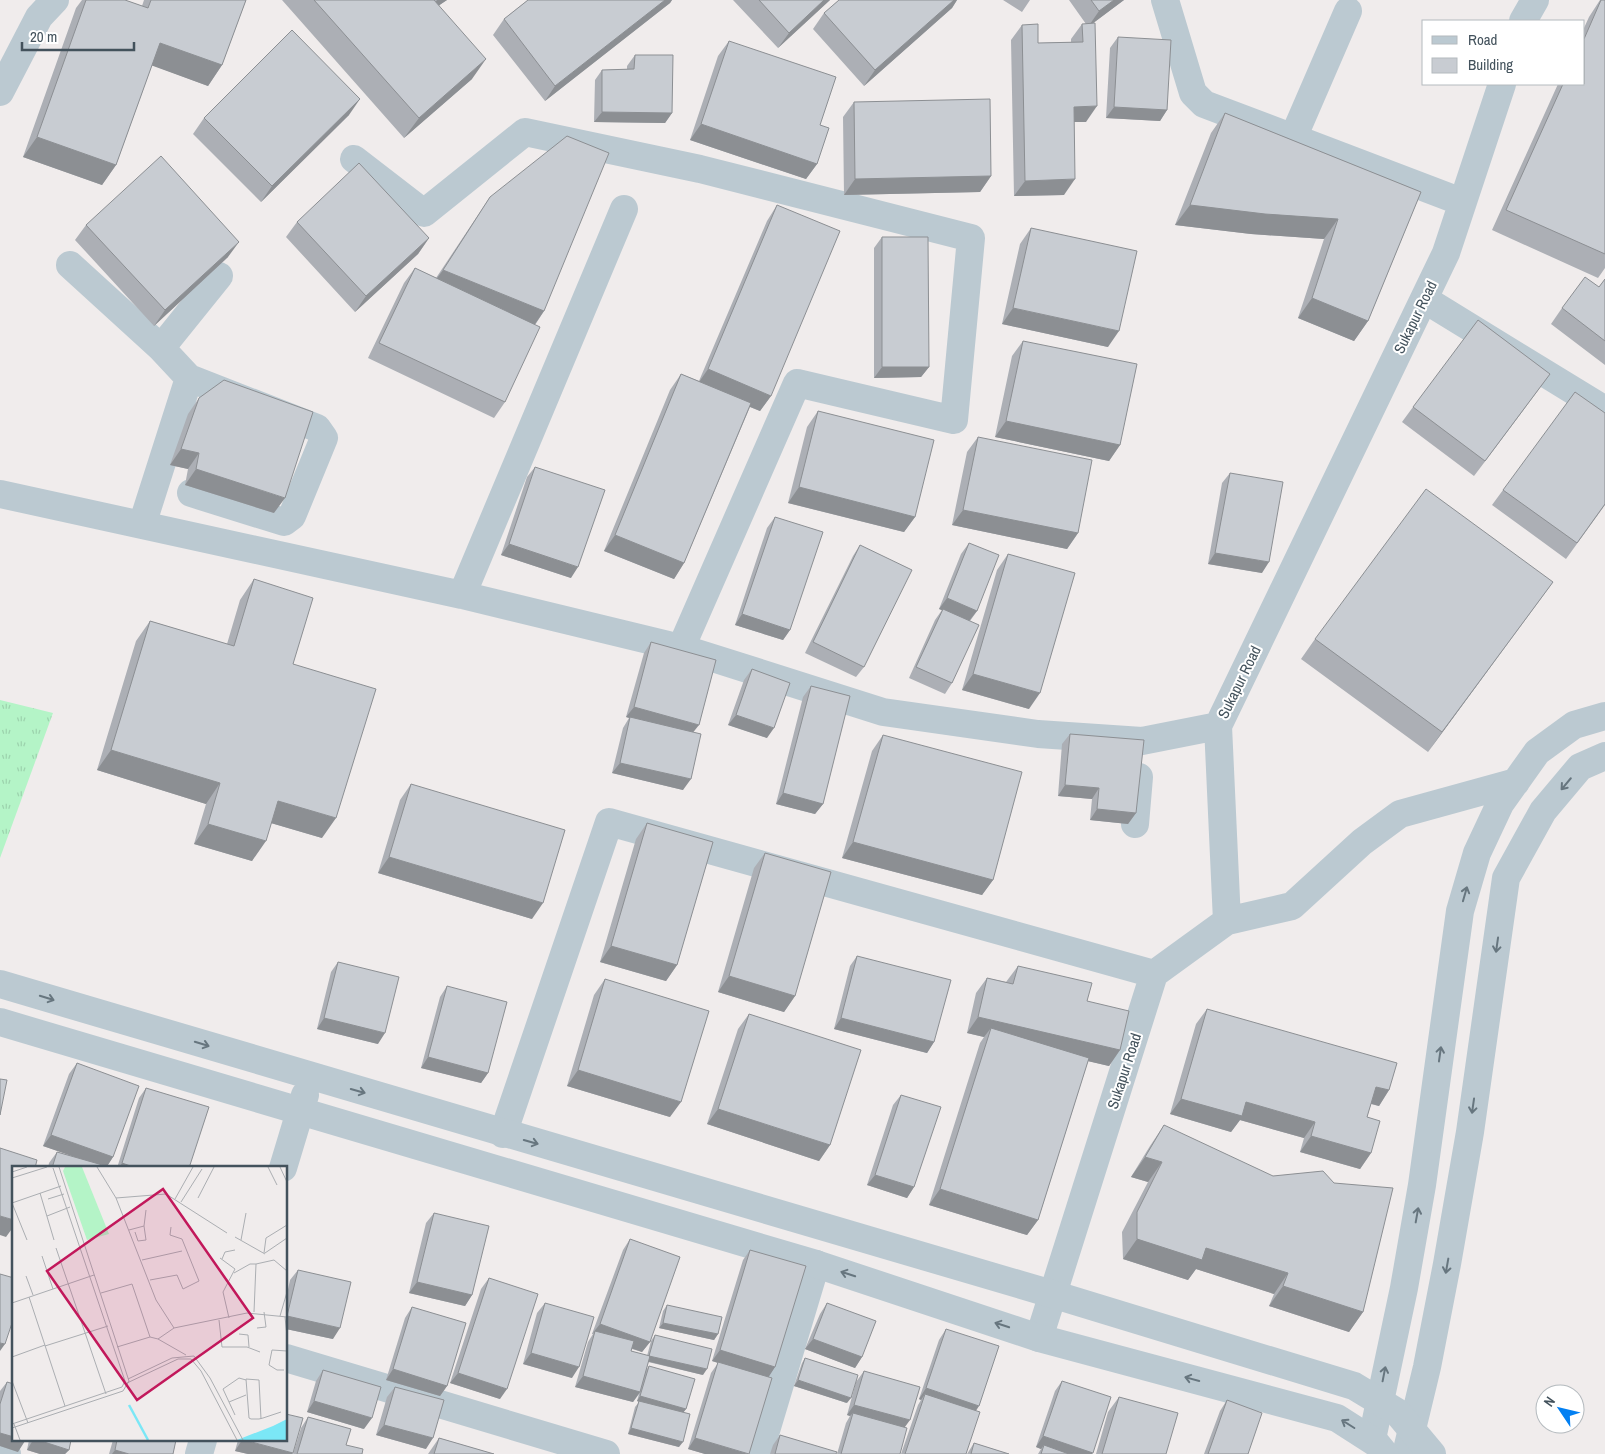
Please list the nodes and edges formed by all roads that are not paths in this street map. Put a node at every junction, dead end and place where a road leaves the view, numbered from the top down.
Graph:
1 (55, 0) edge
2 (1164, 0) edge
3 (1535, 0) edge
4 (1348, 11) dead end
5 (1525, 20) edge
6 (1502, 85) edge
7 (0, 92) edge
8 (1293, 138) junction
9 (354, 159) dead end
10 (1462, 202) junction
11 (624, 209) dead end
12 (70, 265) dead end
13 (220, 276) edge
14 (1424, 299) junction
15 (161, 348) junction
16 (189, 378) junction
17 (1605, 410) edge
18 (191, 493) dead end
19 (0, 494) edge
20 (142, 525) junction
21 (462, 595) junction
22 (681, 648) junction
23 (1605, 716) edge
24 (1218, 726) junction
25 (1142, 741) junction
26 (1605, 756) edge
27 (1516, 782) junction
28 (1134, 824) edge
29 (1227, 921) junction
30 (1154, 974) junction
31 (0, 984) edge
32 (0, 1022) edge
33 (310, 1076) junction
34 (300, 1111) junction
35 (503, 1134) junction
36 (285, 1166) edge
37 (816, 1264) junction
38 (1052, 1294) junction
39 (1039, 1338) junction
40 (288, 1359) edge
41 (1379, 1401) junction
42 (1409, 1442) edge
43 (1378, 1447) edge
44 (0, 1452) edge
45 (6, 1454) edge
46 (606, 1454) edge
47 (759, 1454) edge
48 (1432, 1454) edge

1 - 7 street
2 - 8 street
3 - 5 street
4 - 8 street
6 - 10 street, Sukapur Road
8 - 10 street
9 - 22 street
10 - 14 street, Sukapur Road
11 - 21 street
12 - 15 street
13 - 15 street
14 - 17 street
14 - 24 street, Sukapur Road
15 - 16 street
16 - 18 street
16 - 20 street
19 - 20 street
20 - 21 street
21 - 22 street
22 - 25 street
23 - 27 street
24 - 25 street
24 - 29 street, Sukapur Road
25 - 28 street
26 -> 42 street
27 - 29 street
41 -> 27 street
29 - 30 street
30 - 35 street
30 - 38 street, Sukapur Road
31 -> 33 street
32 - 34 street
33 - 34 street
33 -> 35 street
34 - 36 street
34 - 37 street
35 -> 38 street
39 -> 37 street
37 - 47 street
38 - 39 street, Sukapur Road
38 - 41 street
43 -> 39 street
40 - 46 street
41 - 42 street
41 - 43 street
42 - 48 street
44 - 45 street

